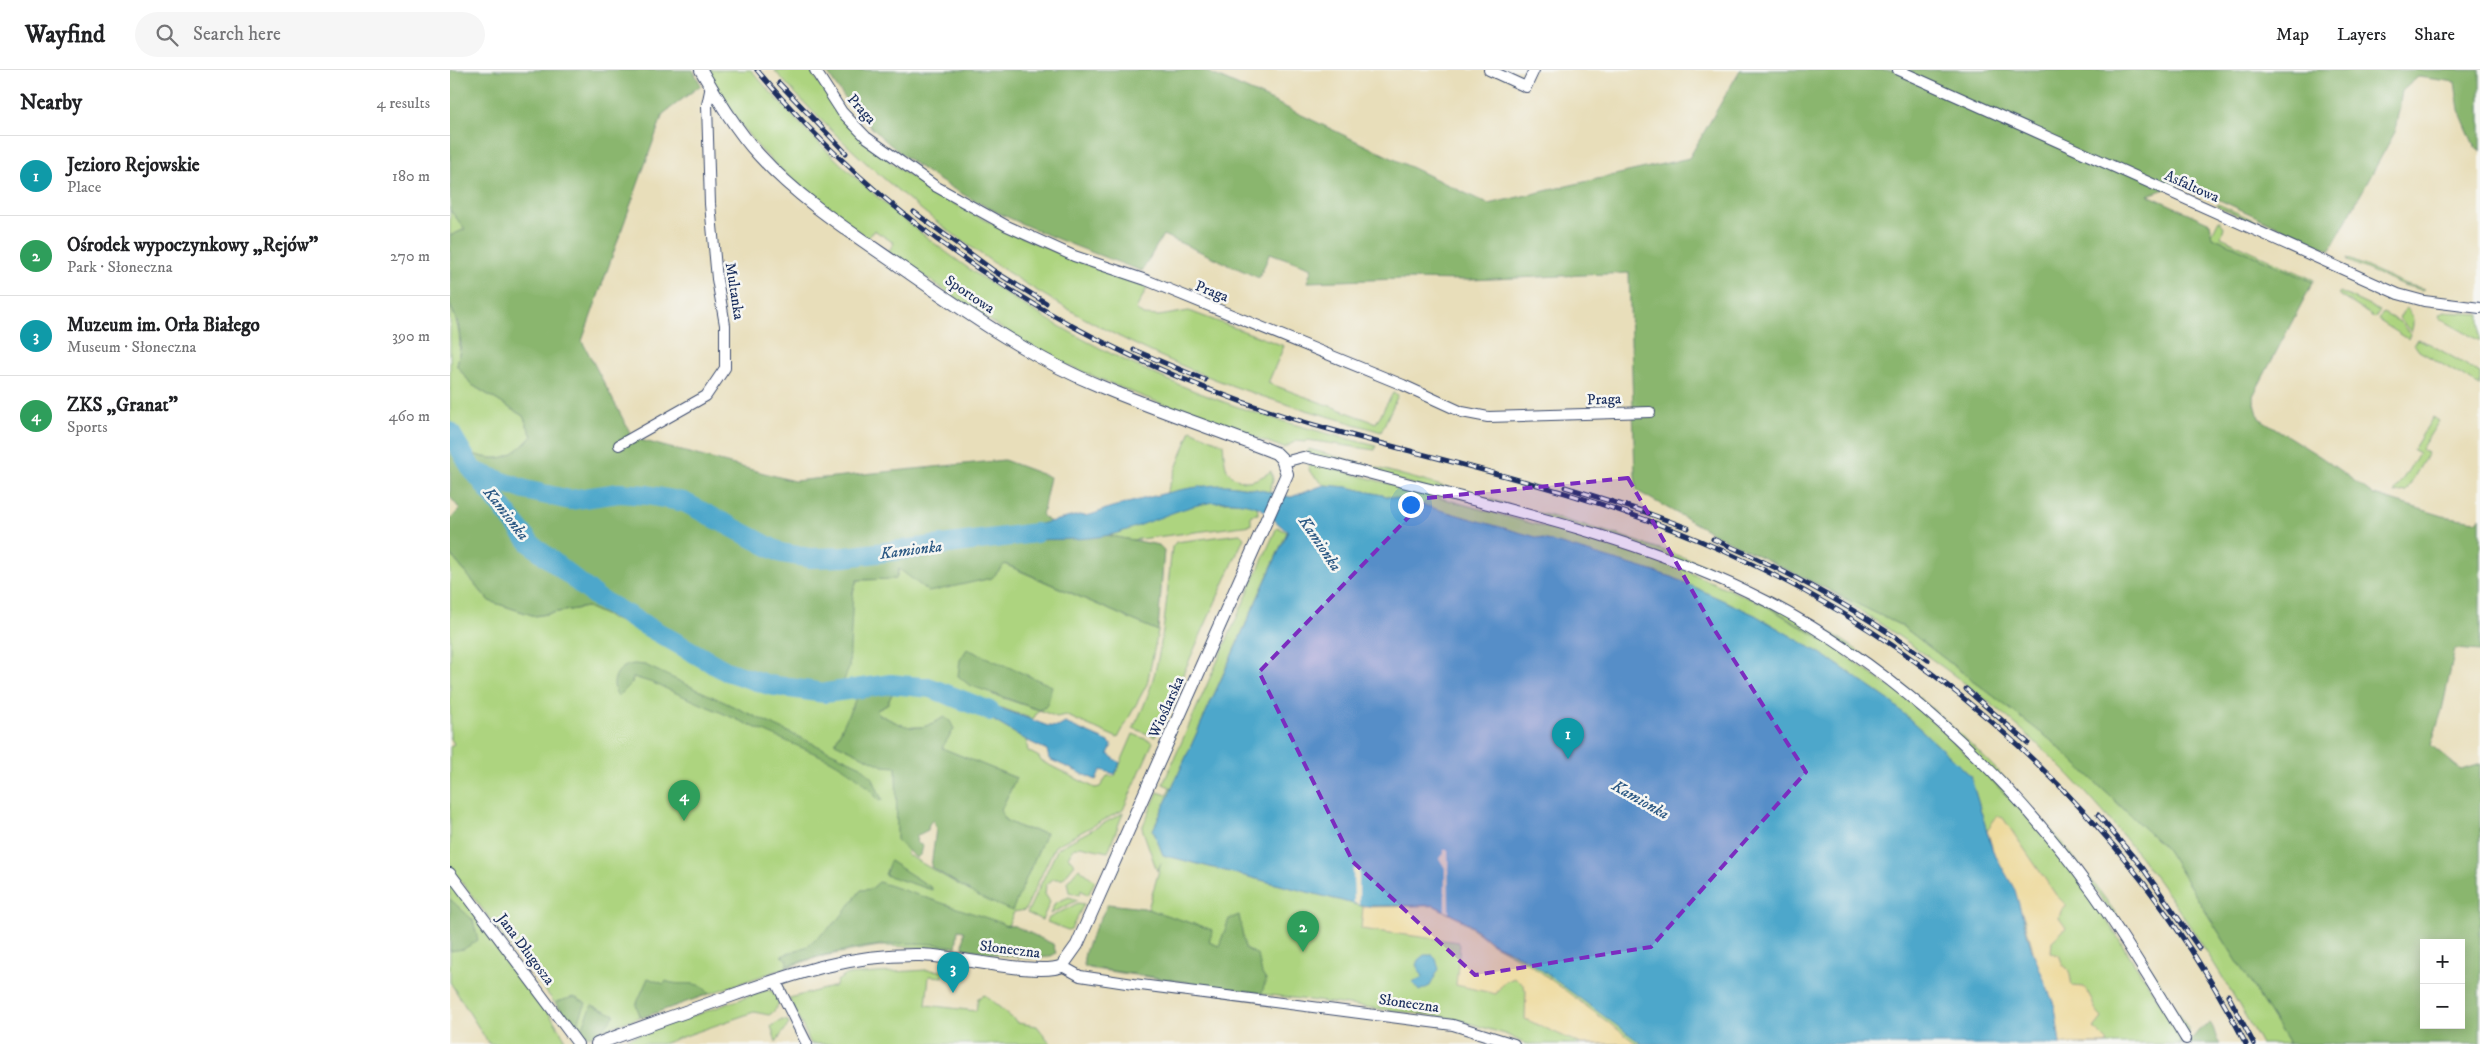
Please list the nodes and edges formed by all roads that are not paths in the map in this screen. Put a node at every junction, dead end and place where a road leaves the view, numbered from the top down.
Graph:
1 (701, 70) edge
2 (815, 70) edge
3 (1489, 70) edge
4 (1534, 70) edge
5 (1898, 70) edge
6 (711, 86) junction
7 (2480, 308) edge
8 (1650, 412) dead end
9 (619, 445) dead end
10 (1283, 460) junction
11 (450, 873) edge
12 (1062, 966) junction
13 (775, 980) junction
14 (2186, 1039) dead end
15 (578, 1044) edge
16 (597, 1044) edge
17 (807, 1044) edge
18 (1514, 1044) edge

1 - 6 street, Sportowa
2 - 8 street, Praga
3 - 4 street
5 - 7 street, Asfaltowa
6 - 9 street, Multanka
6 - 10 street, Sportowa
10 - 12 street, Wioślarska
10 - 14 street
11 - 15 street, Jana Długosza
12 - 13 street, Słoneczna
12 - 18 street, Słoneczna
13 - 16 street, Słoneczna
13 - 17 street

